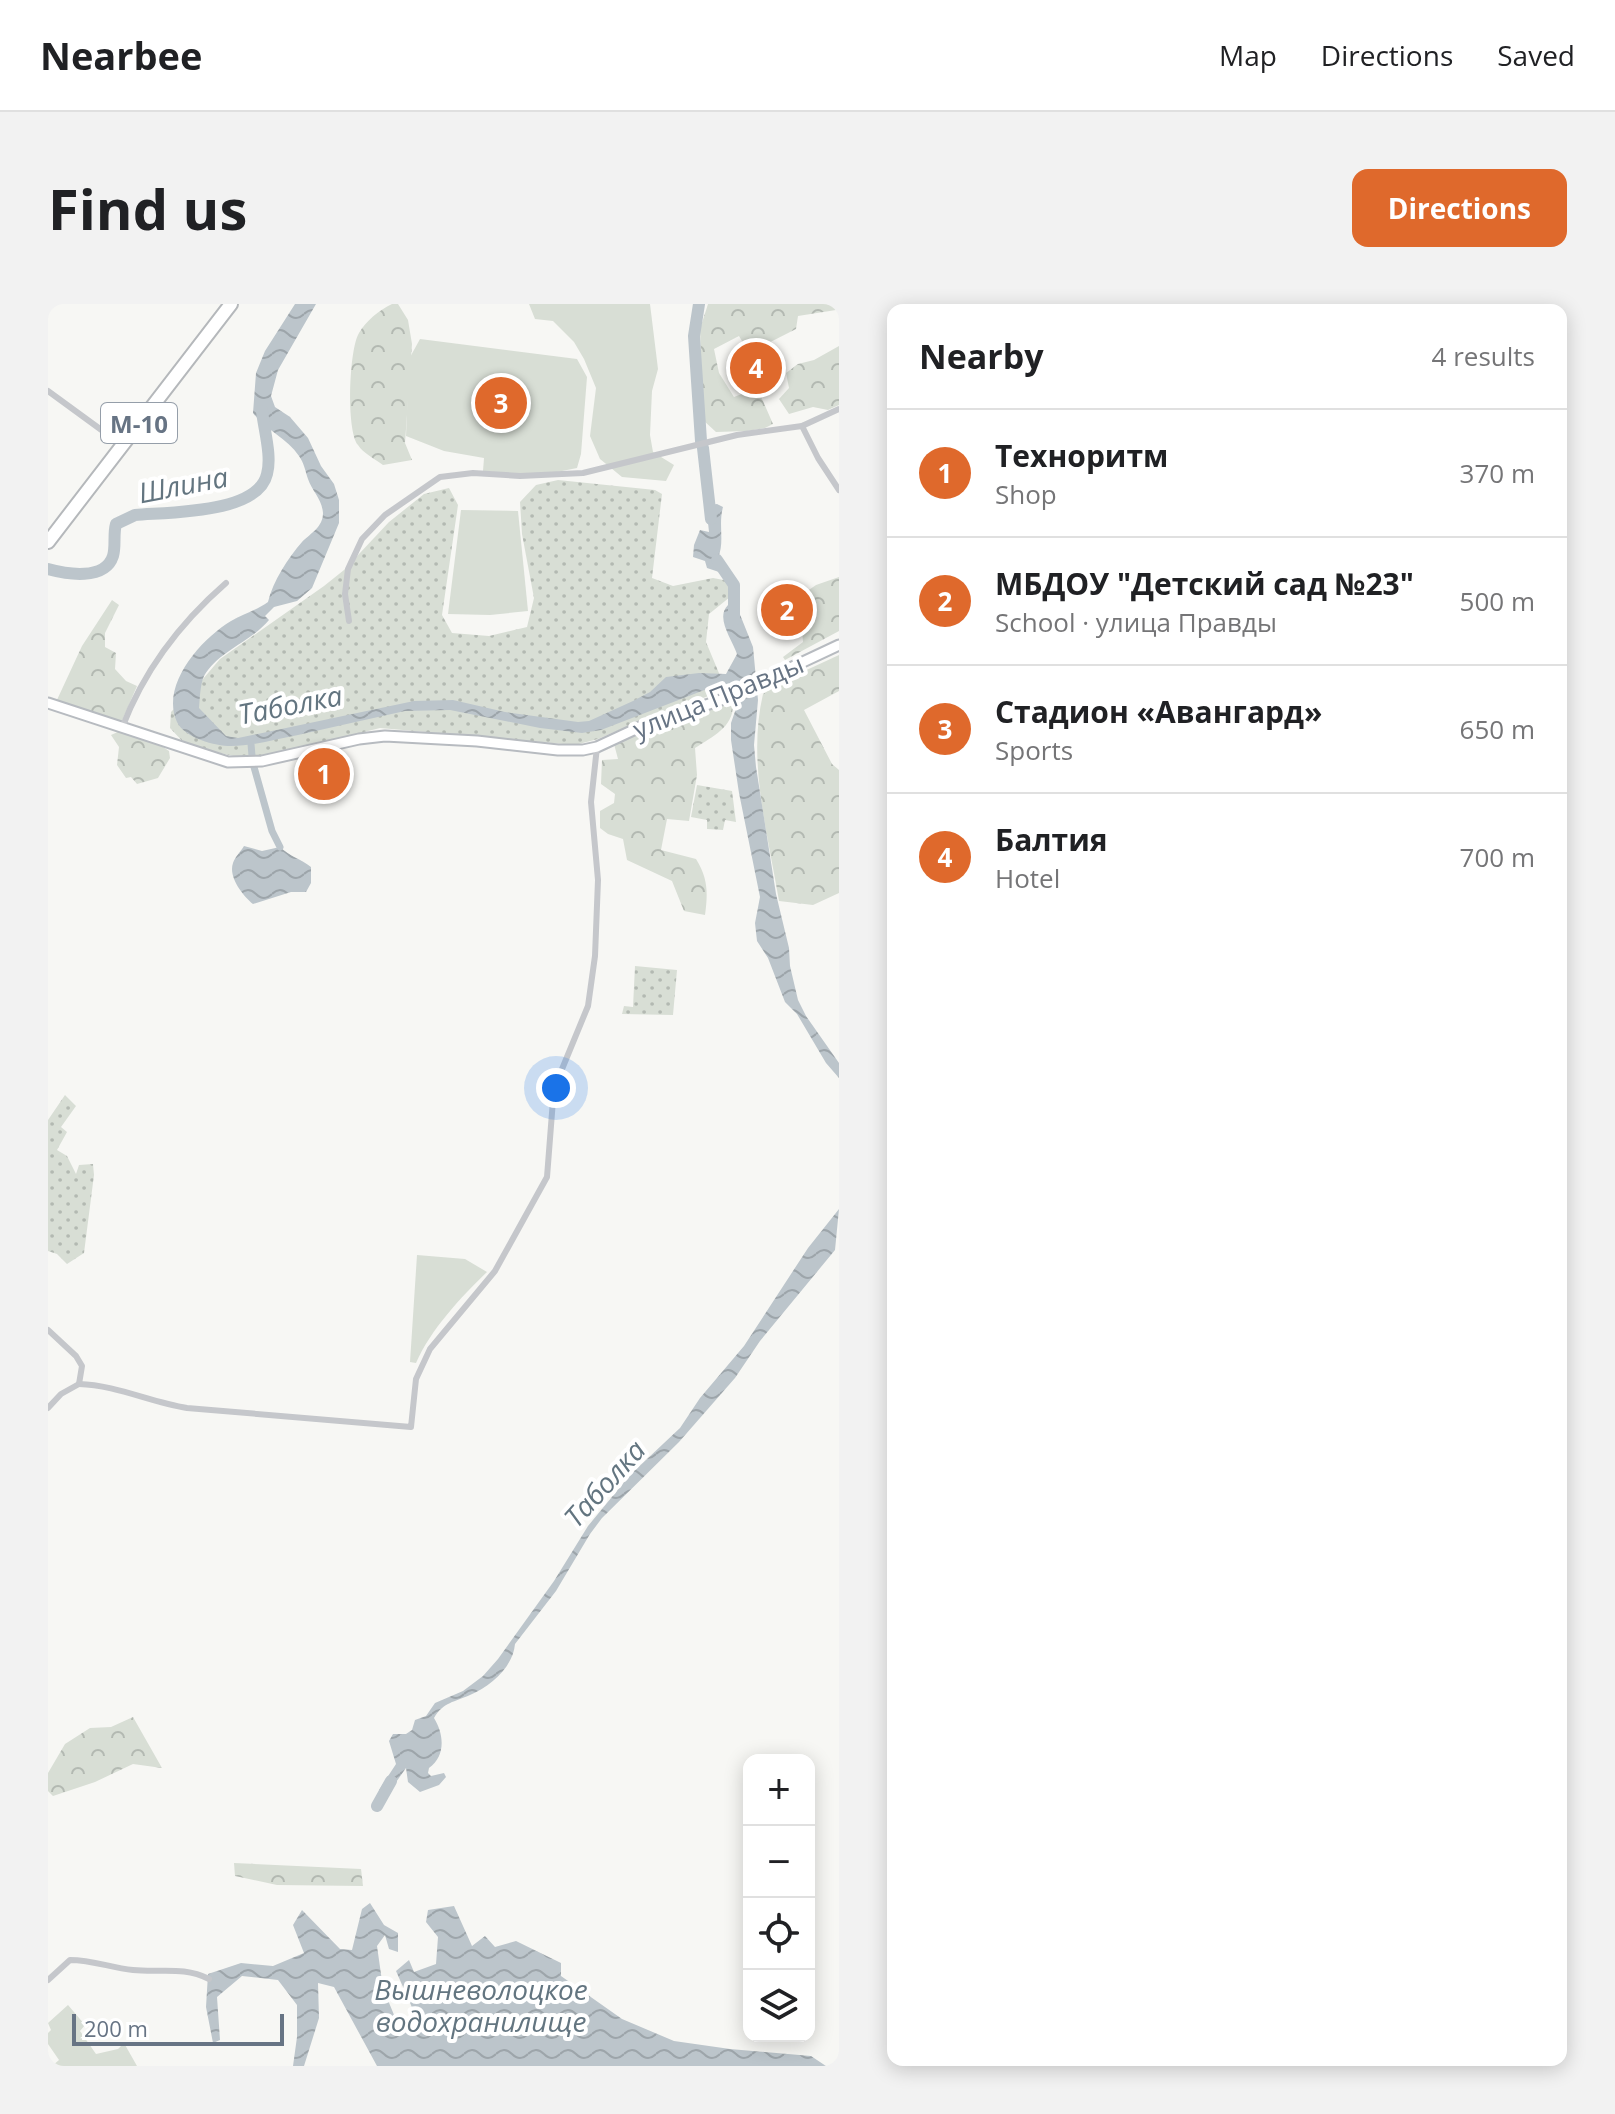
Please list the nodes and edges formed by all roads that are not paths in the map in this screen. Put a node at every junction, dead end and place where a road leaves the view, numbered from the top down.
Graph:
1 (231, 304) edge
2 (48, 391) edge
3 (839, 409) edge
4 (802, 426) junction
5 (122, 445) junction
6 (839, 490) edge
7 (54, 525) edge
8 (48, 542) edge
9 (226, 583) dead end
10 (349, 621) dead end
11 (839, 645) edge
12 (48, 703) edge
13 (122, 728) junction
14 (597, 747) junction
15 (48, 1330) edge
16 (79, 1384) junction
17 (48, 1408) edge
18 (209, 1979) dead end
19 (48, 1980) edge

1 - 5 highway, М-10
2 - 5 street
3 - 4 street
4 - 6 street
4 - 10 street
5 - 7 highway, М-10
7 - 8 highway, М-10
9 - 13 street
11 - 14 street, улица Правды
12 - 13 street
13 - 14 street
14 - 16 street
15 - 16 street
16 - 17 street
18 - 19 street

